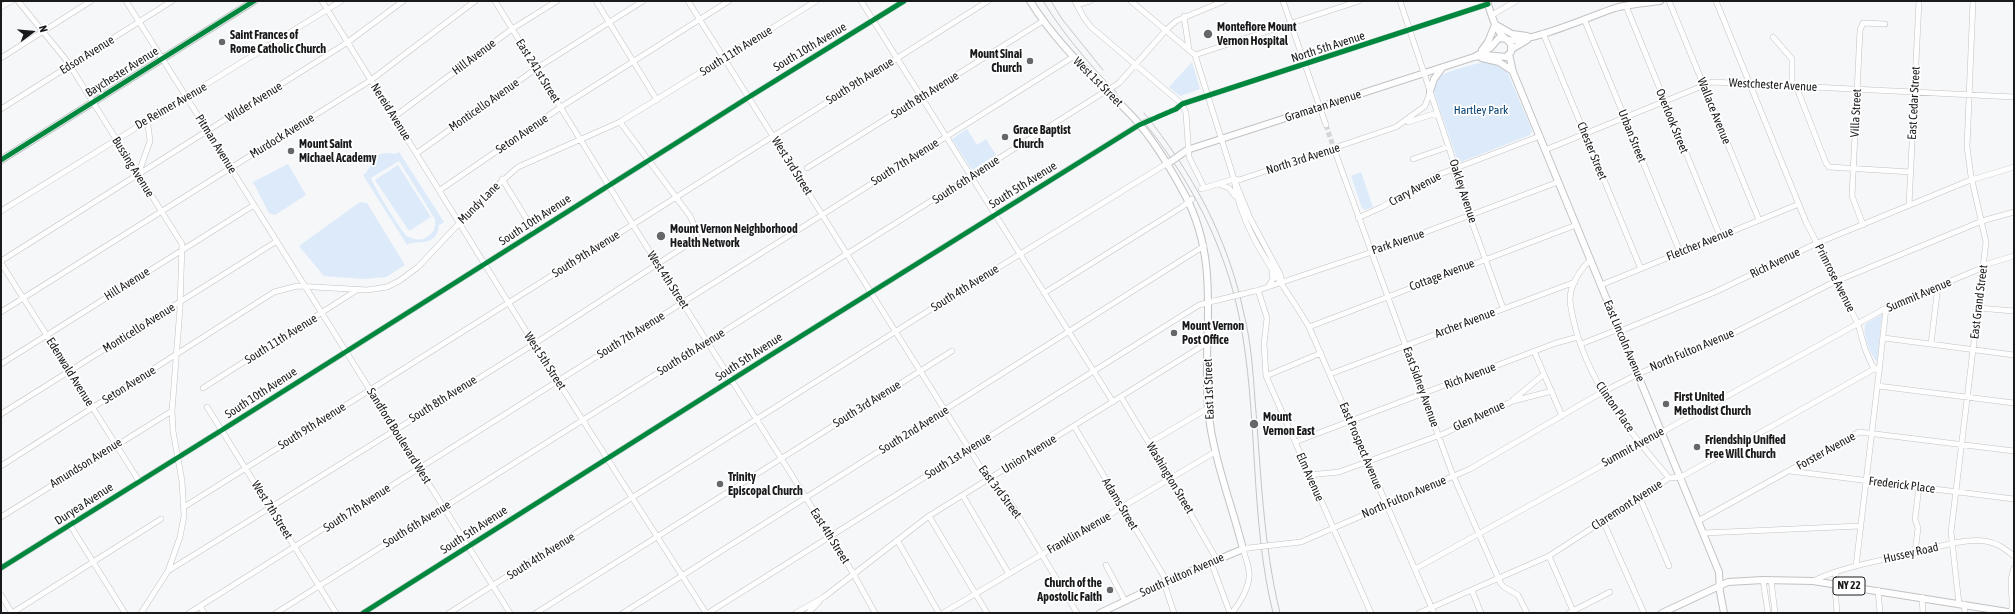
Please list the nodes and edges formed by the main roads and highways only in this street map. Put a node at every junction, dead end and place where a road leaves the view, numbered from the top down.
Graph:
1 (254, 1) edge
2 (1030, 1) edge
3 (1660, 1) edge
4 (1487, 2) edge
5 (1495, 24) junction
6 (1534, 36) junction
7 (1507, 39) junction
8 (1494, 42) junction
9 (1510, 52) junction
10 (1476, 56) junction
11 (1498, 56) junction
12 (1442, 68) junction
13 (1512, 71) junction
14 (1430, 91) road end
15 (1, 160) edge
16 (1170, 162) junction
17 (1245, 549) joint
18 (1720, 586) junction
19 (1100, 613) edge
20 (1662, 613) edge
21 (1724, 613) edge
22 (2012, 613) edge

1 - 15 main road, Baychester Avenue
2 - 16 main road, West 1st Street
3 - 6 main road
4 - 5 main road
5 - 6 main road
5 - 7 main road
5 - 8 main road
5 - 10 main road
6 - 7 main road
6 - 9 main road
7 - 8 main road
7 - 9 main road
8 - 10 main road, Gramatan Avenue
8 - 11 main road
9 - 11 main road
9 - 13 main road, East Lincoln Avenue
10 - 11 main road, Gramatan Avenue
10 - 12 main road, Gramatan Avenue
10 - 13 main road
11 - 13 main road, East Lincoln Avenue
12 - 14 main road
12 - 16 main road, Gramatan Avenue, bridge
13 - 18 main road, East Lincoln Avenue
16 - 17 main road, East 1st Street
17 - 19 main road, South Fulton Avenue
18 - 20 main road, NY 22
18 - 21 main road, East Lincoln Avenue
18 - 22 main road, NY 22

